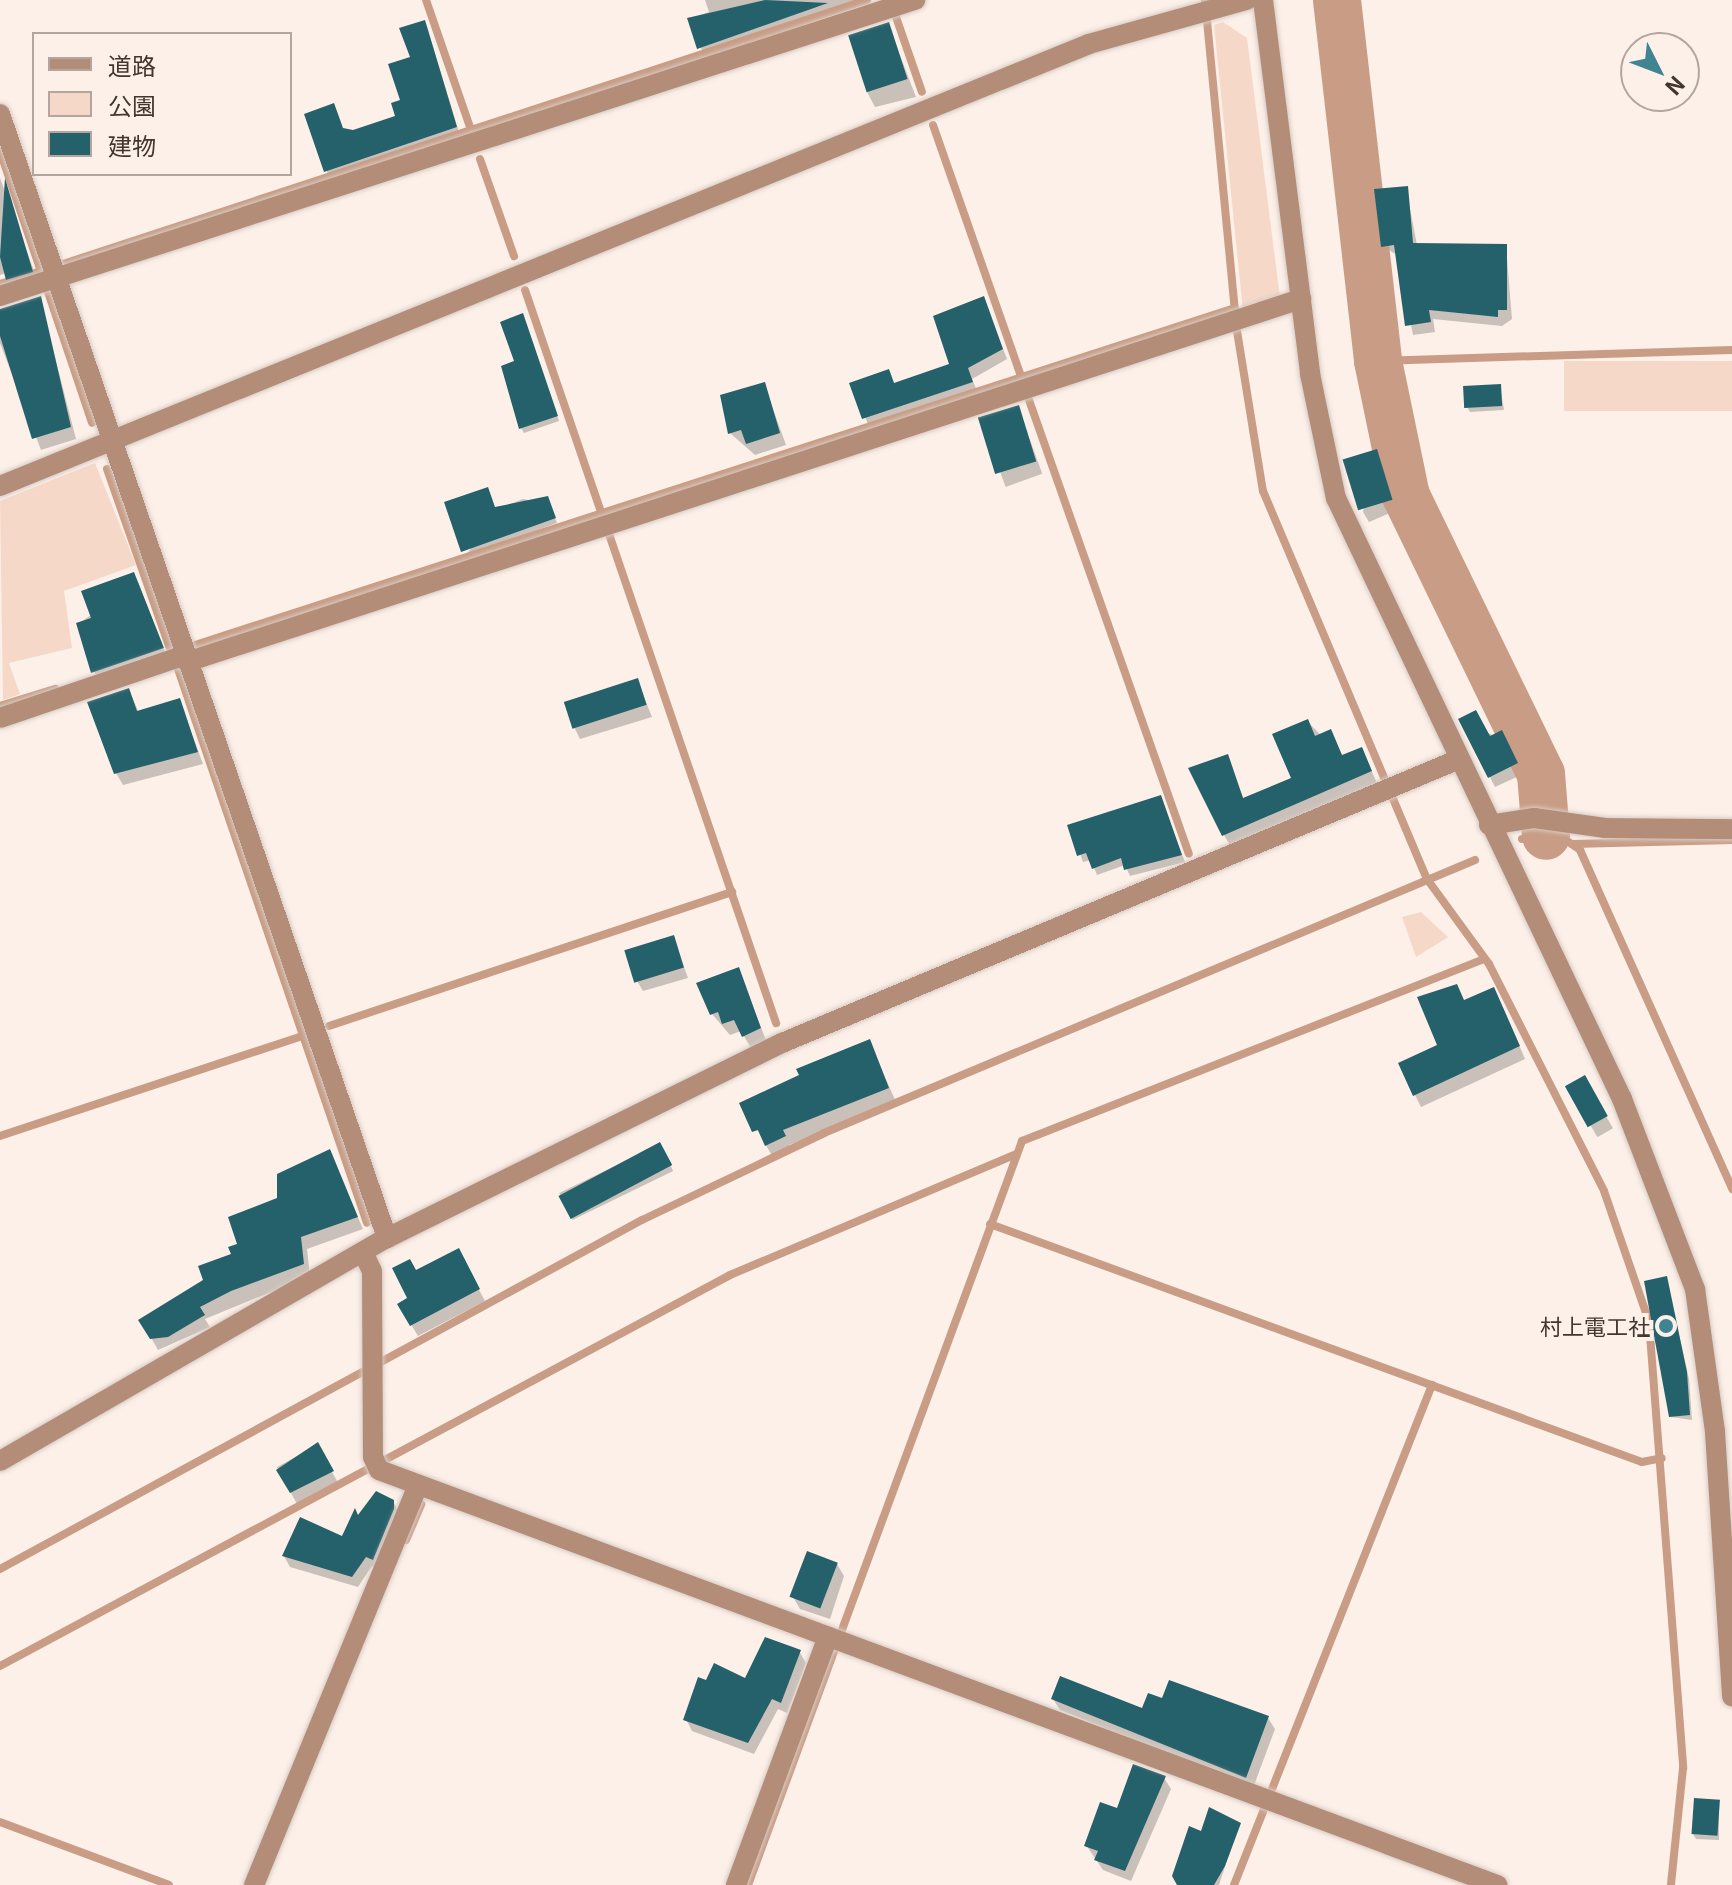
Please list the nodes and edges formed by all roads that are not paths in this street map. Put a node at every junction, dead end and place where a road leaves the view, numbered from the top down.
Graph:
1 (915, 0) edge
2 (1247, 0) edge
3 (1263, 0) edge
4 (0, 114) edge
5 (56, 278) junction
6 (0, 296) edge
7 (1301, 299) junction
8 (112, 440) junction
9 (0, 486) edge
10 (186, 658) junction
11 (0, 718) edge
12 (1457, 760) junction
13 (1489, 825) junction
14 (1732, 829) edge
15 (387, 1238) junction
16 (363, 1252) junction
17 (0, 1461) edge
18 (417, 1487) junction
19 (835, 1638) junction
20 (1732, 1696) edge
21 (254, 1885) edge
22 (736, 1885) edge
23 (1497, 1885) edge

1 - 5 street
2 - 8 street
3 - 7 street
4 - 5 street
5 - 6 street
5 - 8 street
7 - 10 street
7 - 12 street
8 - 9 street
8 - 10 street
10 - 11 street
10 - 15 street
12 - 13 street
12 - 15 street
13 - 14 street
13 - 20 street
15 - 16 street
16 - 17 street
16 - 18 street
18 - 19 street
18 - 21 street
19 - 22 street
19 - 23 street

